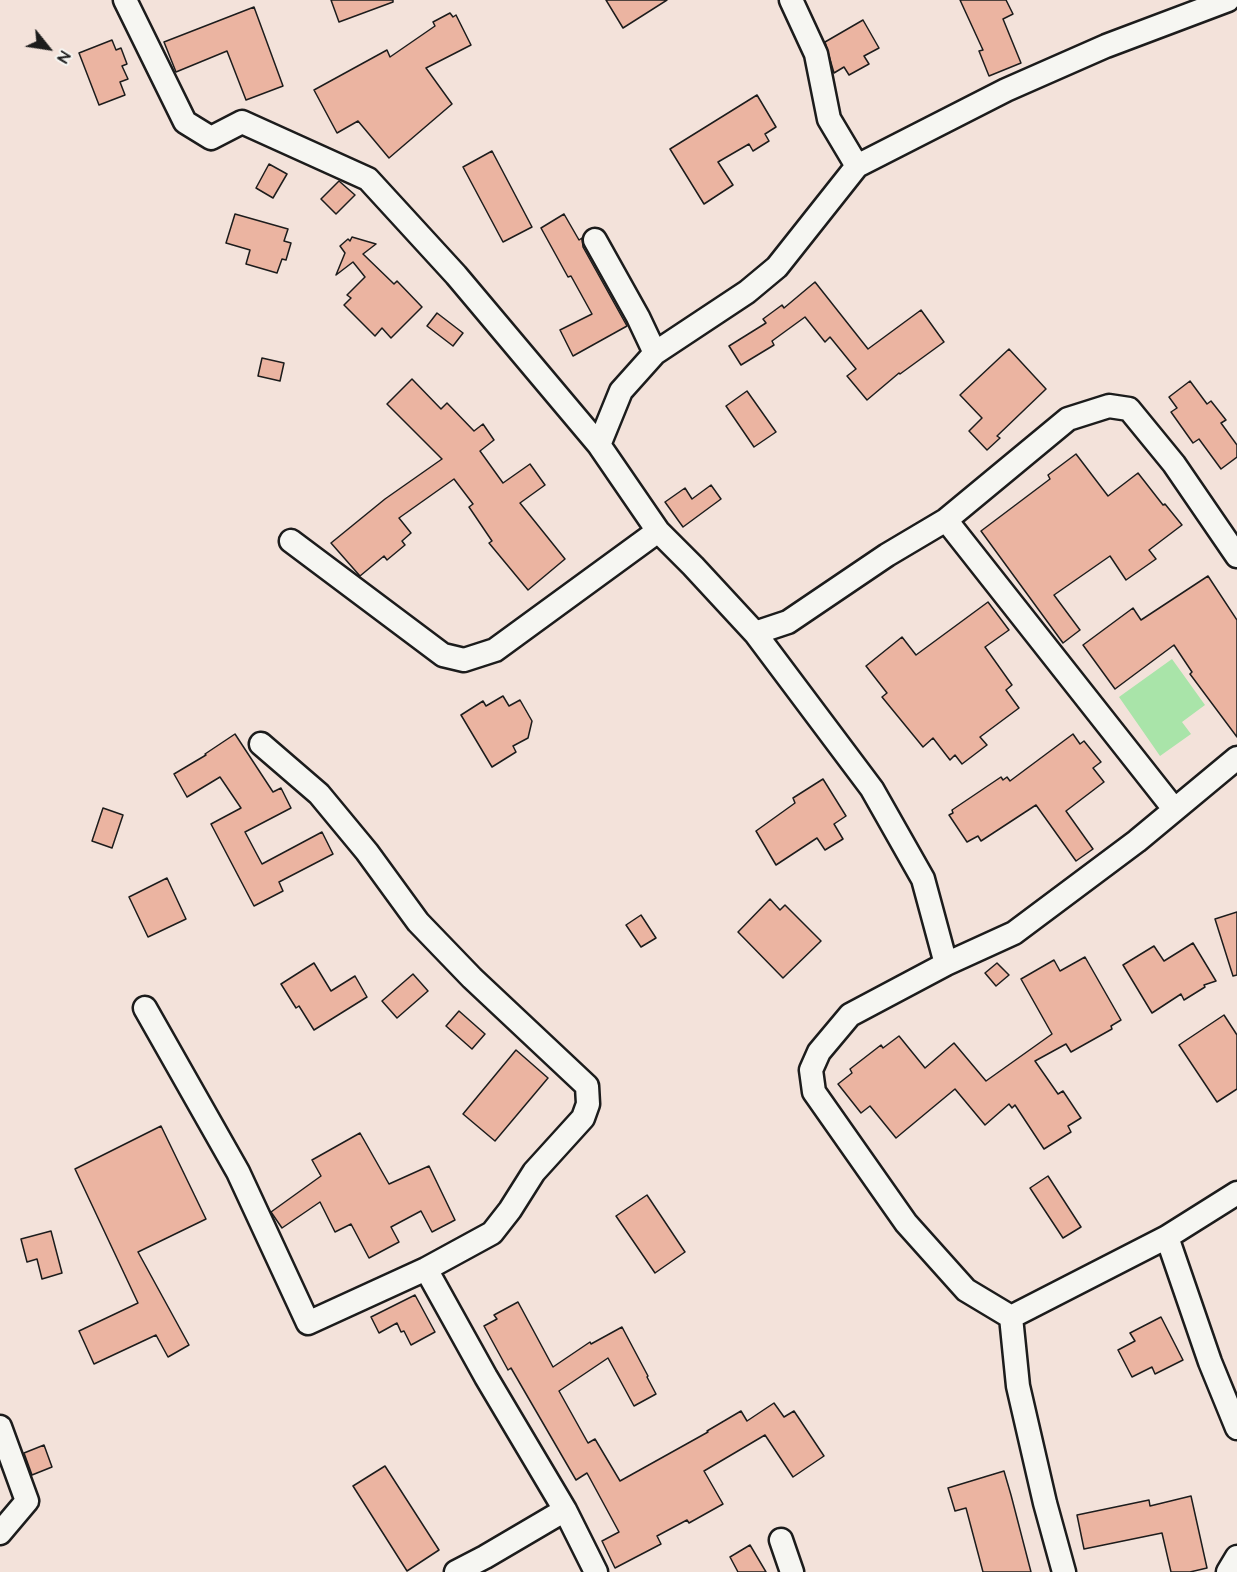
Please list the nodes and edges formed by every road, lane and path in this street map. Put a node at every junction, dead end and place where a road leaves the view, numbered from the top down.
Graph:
1 (125, 0) edge
2 (790, 0) edge
3 (1228, 0) edge
4 (857, 166) junction
5 (595, 240) dead end
6 (655, 353) junction
7 (599, 445) junction
8 (946, 520) junction
9 (658, 531) junction
10 (291, 541) dead end
11 (1237, 556) edge
12 (755, 633) junction
13 (261, 744) dead end
14 (1237, 758) edge
15 (1174, 809) junction
16 (946, 964) junction
17 (145, 1008) dead end
18 (1237, 1193) edge
19 (1167, 1237) junction
20 (426, 1269) junction
21 (1011, 1317) junction
22 (0, 1427) edge
23 (1237, 1428) edge
24 (564, 1510) junction
25 (0, 1533) edge
26 (781, 1540) dead end
27 (1237, 1557) edge
28 (456, 1572) edge
29 (596, 1572) edge
30 (792, 1572) edge
31 (1064, 1572) edge
32 (1228, 1572) edge

1 - 7 street
2 - 4 street
3 - 4 street
4 - 6 street
5 - 6 street
6 - 7 street
7 - 9 street
8 - 11 street
8 - 12 street
8 - 15 street
9 - 10 street
9 - 12 street
12 - 16 street
13 - 20 street
14 - 15 street
15 - 16 street
16 - 21 street
17 - 20 street
18 - 19 street
19 - 21 street
19 - 23 street
20 - 24 street
21 - 31 street
22 - 25 street
24 - 28 street
24 - 29 street
26 - 30 street
27 - 32 street

